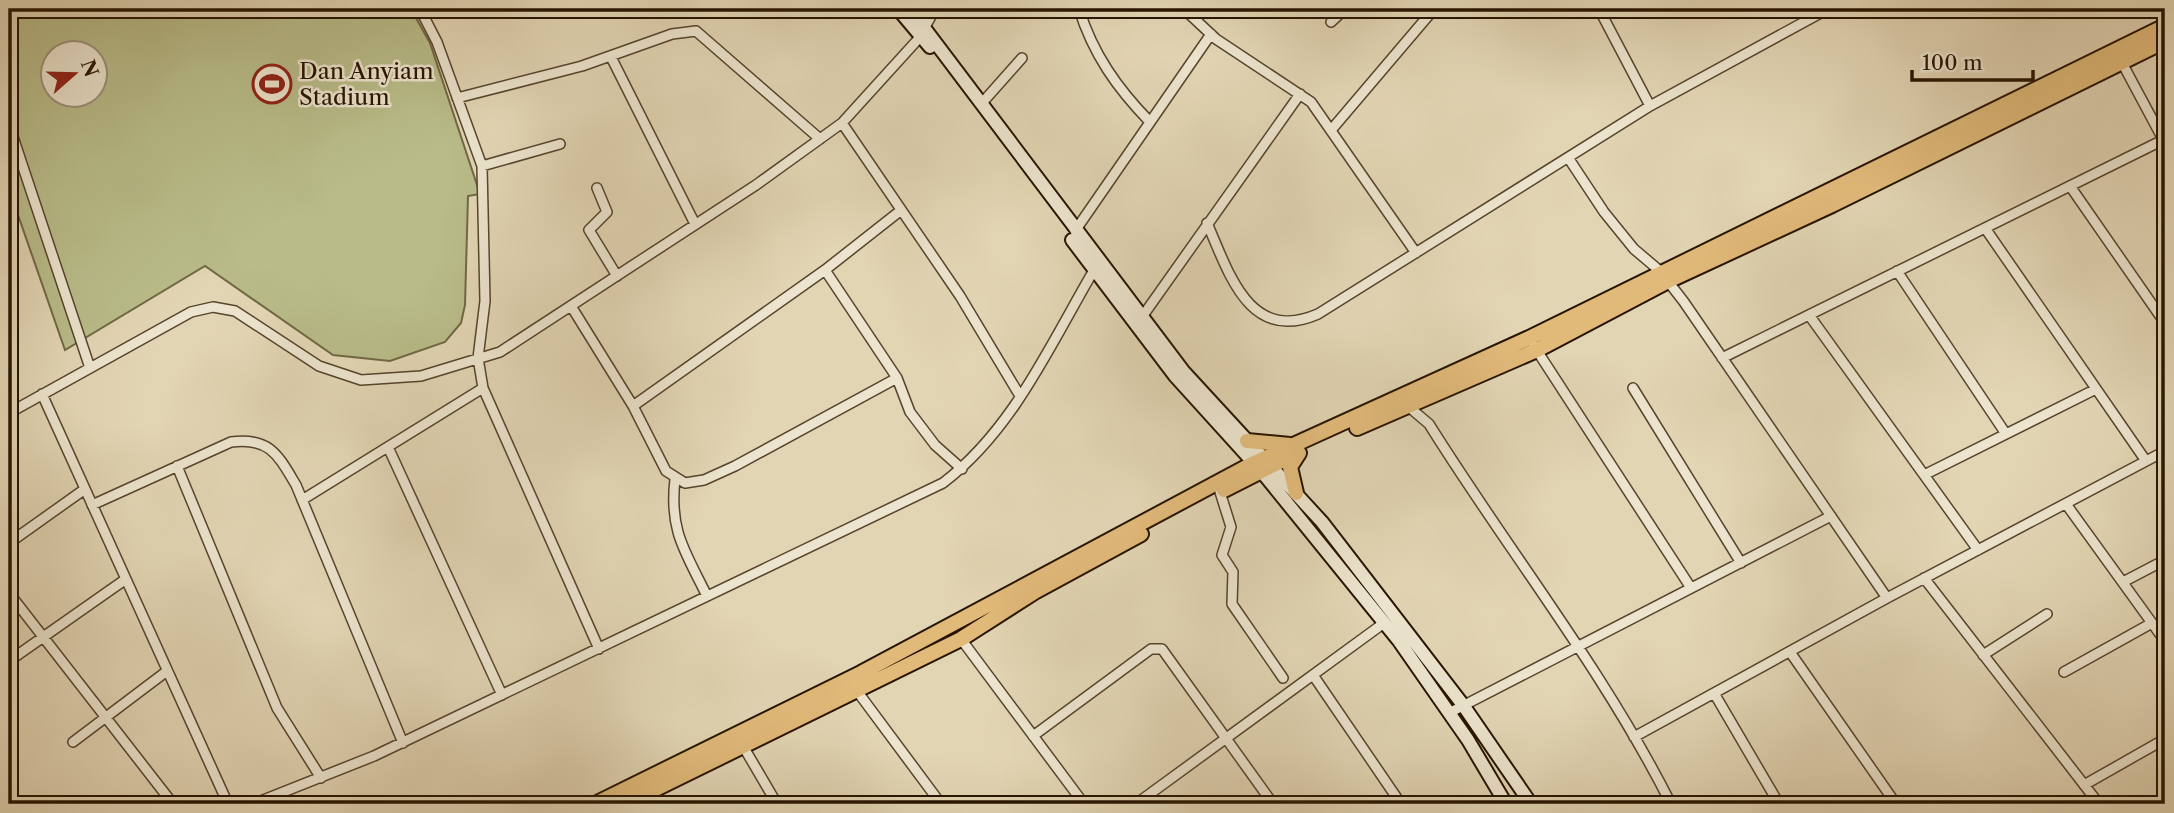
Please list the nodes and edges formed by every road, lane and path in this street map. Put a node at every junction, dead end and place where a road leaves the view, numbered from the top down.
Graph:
1 (420, 9) edge
2 (898, 9) edge
3 (910, 9) edge
4 (935, 9) edge
5 (1079, 9) edge
6 (1184, 9) edge
7 (1345, 9) edge
8 (1434, 9) edge
9 (1599, 9) edge
10 (1828, 9) edge
11 (1331, 22) dead end
12 (2165, 26) edge
13 (923, 32) junction
14 (1211, 34) junction
15 (2165, 41) edge
16 (611, 57) junction
17 (2119, 57) junction
18 (1022, 58) dead end
19 (1300, 94) junction
20 (457, 98) junction
21 (982, 103) junction
22 (1650, 106) junction
23 (1150, 122) junction
24 (842, 123) junction
25 (9, 125) edge
26 (1332, 129) junction
27 (820, 139) junction
28 (2164, 141) edge
29 (560, 144) dead end
30 (1569, 159) junction
31 (482, 166) junction
32 (2070, 186) junction
33 (597, 188) dead end
34 (900, 211) junction
35 (1207, 223) junction
36 (695, 225) junction
37 (1985, 228) junction
38 (1075, 231) junction
39 (1416, 253) junction
40 (825, 270) junction
41 (1094, 270) junction
42 (1897, 271) junction
43 (617, 276) junction
44 (1664, 276) junction
45 (571, 306) junction
46 (1809, 315) junction
47 (1142, 317) junction
48 (2165, 323) edge
49 (1533, 344) junction
50 (478, 358) junction
51 (1722, 358) junction
52 (90, 368) junction
53 (897, 379) junction
54 (483, 388) junction
55 (1633, 388) dead end
56 (2096, 389) junction
57 (42, 394) junction
58 (1020, 396) junction
59 (633, 407) junction
60 (1409, 407) junction
61 (9, 413) edge
62 (2006, 433) junction
63 (1247, 441) junction
64 (388, 447) junction
65 (1300, 448) junction
66 (2165, 451) edge
67 (2146, 461) junction
68 (1262, 465) junction
69 (177, 466) junction
70 (962, 469) junction
71 (1924, 475) junction
72 (675, 479) junction
73 (85, 489) junction
74 (1220, 492) junction
75 (1296, 493) junction
76 (302, 500) junction
77 (2066, 504) junction
78 (92, 505) junction
79 (1830, 516) junction
80 (9, 543) edge
81 (1978, 550) junction
82 (2165, 560) edge
83 (1741, 564) junction
84 (1924, 578) junction
85 (126, 579) junction
86 (2123, 582) junction
87 (1691, 589) junction
88 (9, 593) edge
89 (707, 596) junction
90 (1887, 598) junction
91 (2047, 614) dead end
92 (1384, 623) junction
93 (2152, 623) junction
94 (43, 637) junction
95 (961, 639) junction
96 (2165, 641) edge
97 (1579, 645) junction
98 (599, 649) junction
99 (1790, 652) junction
100 (1983, 655) junction
101 (9, 661) edge
102 (167, 671) junction
103 (2064, 672) dead end
104 (1313, 675) junction
105 (1283, 678) dead end
106 (857, 691) junction
107 (1714, 693) junction
108 (502, 695) junction
109 (827, 698) junction
110 (1463, 705) junction
111 (1449, 713) junction
112 (105, 717) junction
113 (1033, 736) junction
114 (1634, 737) junction
115 (1227, 738) junction
116 (2165, 739) edge
117 (73, 742) dead end
118 (403, 743) junction
119 (743, 746) junction
120 (321, 778) junction
121 (2084, 785) junction
122 (173, 804) edge
123 (228, 804) edge
124 (253, 804) edge
125 (596, 804) edge
126 (625, 804) edge
127 (777, 804) edge
128 (941, 804) edge
129 (1084, 804) edge
130 (1136, 804) edge
131 (1273, 804) edge
132 (1401, 804) edge
133 (1506, 804) edge
134 (1531, 804) edge
135 (1671, 804) edge
136 (1779, 804) edge
137 (1896, 804) edge
138 (2099, 804) edge

1 - 20 street
2 - 13 main road
3 - 13 main road
4 - 13 street
5 - 23 street
6 - 14 street
7 - 11 street
8 - 26 street
9 - 22 street
10 - 22 street
12 - 17 main road
13 - 21 main road
13 - 24 street
13 - 41 main road
14 - 19 street
14 - 23 street
15 - 17 main road
16 - 20 street
16 - 27 street
16 - 36 street
17 - 28 street
17 - 44 main road
18 - 21 street
19 - 26 street
19 - 35 street
20 - 31 street
21 - 38 main road
22 - 30 street
23 - 38 street
24 - 27 street
24 - 34 street
25 - 52 street
26 - 39 street
27 - 36 street
28 - 32 street
29 - 31 street
30 - 39 street
30 - 44 street
31 - 50 street
32 - 37 street
32 - 48 street
33 - 43 street
34 - 40 street
34 - 58 street
35 - 39 street
35 - 47 street
36 - 43 street
37 - 42 street
37 - 56 street
38 - 47 main road
40 - 53 street
40 - 59 street
41 - 58 street
41 - 68 main road
42 - 46 street
42 - 62 street
43 - 45 street
44 - 49 main road
44 - 51 street
45 - 50 street
45 - 59 street
46 - 51 street
46 - 71 street
47 - 63 main road
49 - 60 main road
49 - 65 main road
49 - 87 street
50 - 52 street
50 - 54 street
51 - 79 street
52 - 57 street
53 - 70 street
53 - 72 street
54 - 64 street
54 - 98 street
55 - 83 street
56 - 62 street
56 - 67 street
57 - 61 street
57 - 73 street
58 - 70 street
59 - 72 street
60 - 65 main road
60 - 97 street
62 - 71 street
63 - 65 main road
63 - 68 main road
64 - 76 street
64 - 108 street
65 - 68 main road
65 - 75 main road
66 - 67 street
67 - 77 street
68 - 74 main road
68 - 75 main road
68 - 92 main road
68 - 109 main road
69 - 76 street
69 - 78 street
69 - 120 street
70 - 89 street
71 - 81 street
72 - 89 street
73 - 78 street
73 - 80 street
74 - 95 main road
74 - 105 street
75 - 110 main road
76 - 118 street
77 - 81 street
77 - 86 street
78 - 85 street
79 - 83 street
79 - 90 street
81 - 84 street
82 - 86 street
83 - 87 street
84 - 90 street
84 - 100 street
85 - 94 street
85 - 102 street
86 - 93 street
87 - 97 street
88 - 94 street
89 - 98 street
90 - 99 street
91 - 100 street
92 - 104 street
92 - 111 main road
93 - 96 street
93 - 103 street
94 - 101 street
94 - 112 street
95 - 106 main road
95 - 113 street
97 - 110 street
97 - 114 street
98 - 108 street
99 - 107 street
99 - 137 street
100 - 121 street
102 - 112 street
102 - 123 street
104 - 115 street
104 - 132 street
106 - 109 main road
106 - 128 street
107 - 114 street
107 - 136 street
108 - 118 street
109 - 119 main road
109 - 125 main road
110 - 111 street
110 - 134 main road
111 - 133 main road
112 - 117 street
112 - 122 street
113 - 115 street
113 - 129 street
114 - 135 street
115 - 130 street
115 - 131 street
116 - 121 street
118 - 120 street
119 - 126 main road
119 - 127 street
120 - 124 street
121 - 138 street

